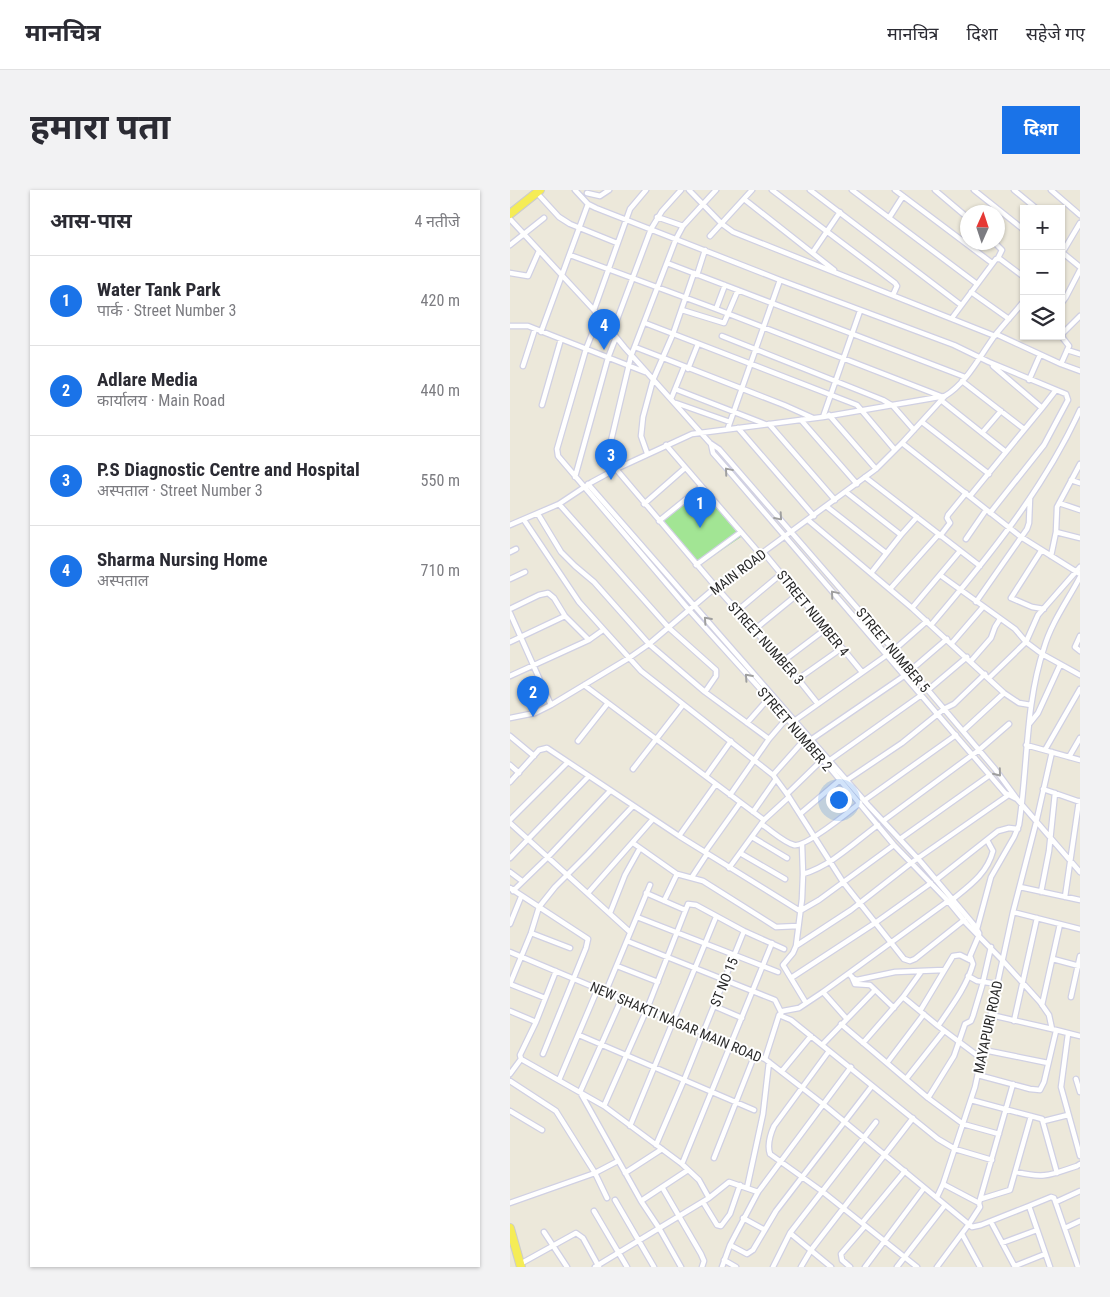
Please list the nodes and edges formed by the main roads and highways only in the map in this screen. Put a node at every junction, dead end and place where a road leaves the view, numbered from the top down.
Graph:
1 (536, 191) edge
2 (510, 206) edge
3 (510, 214) edge
4 (510, 1228) edge
5 (521, 1265) edge

1 - 2 main road
1 - 3 main road
4 - 5 main road

